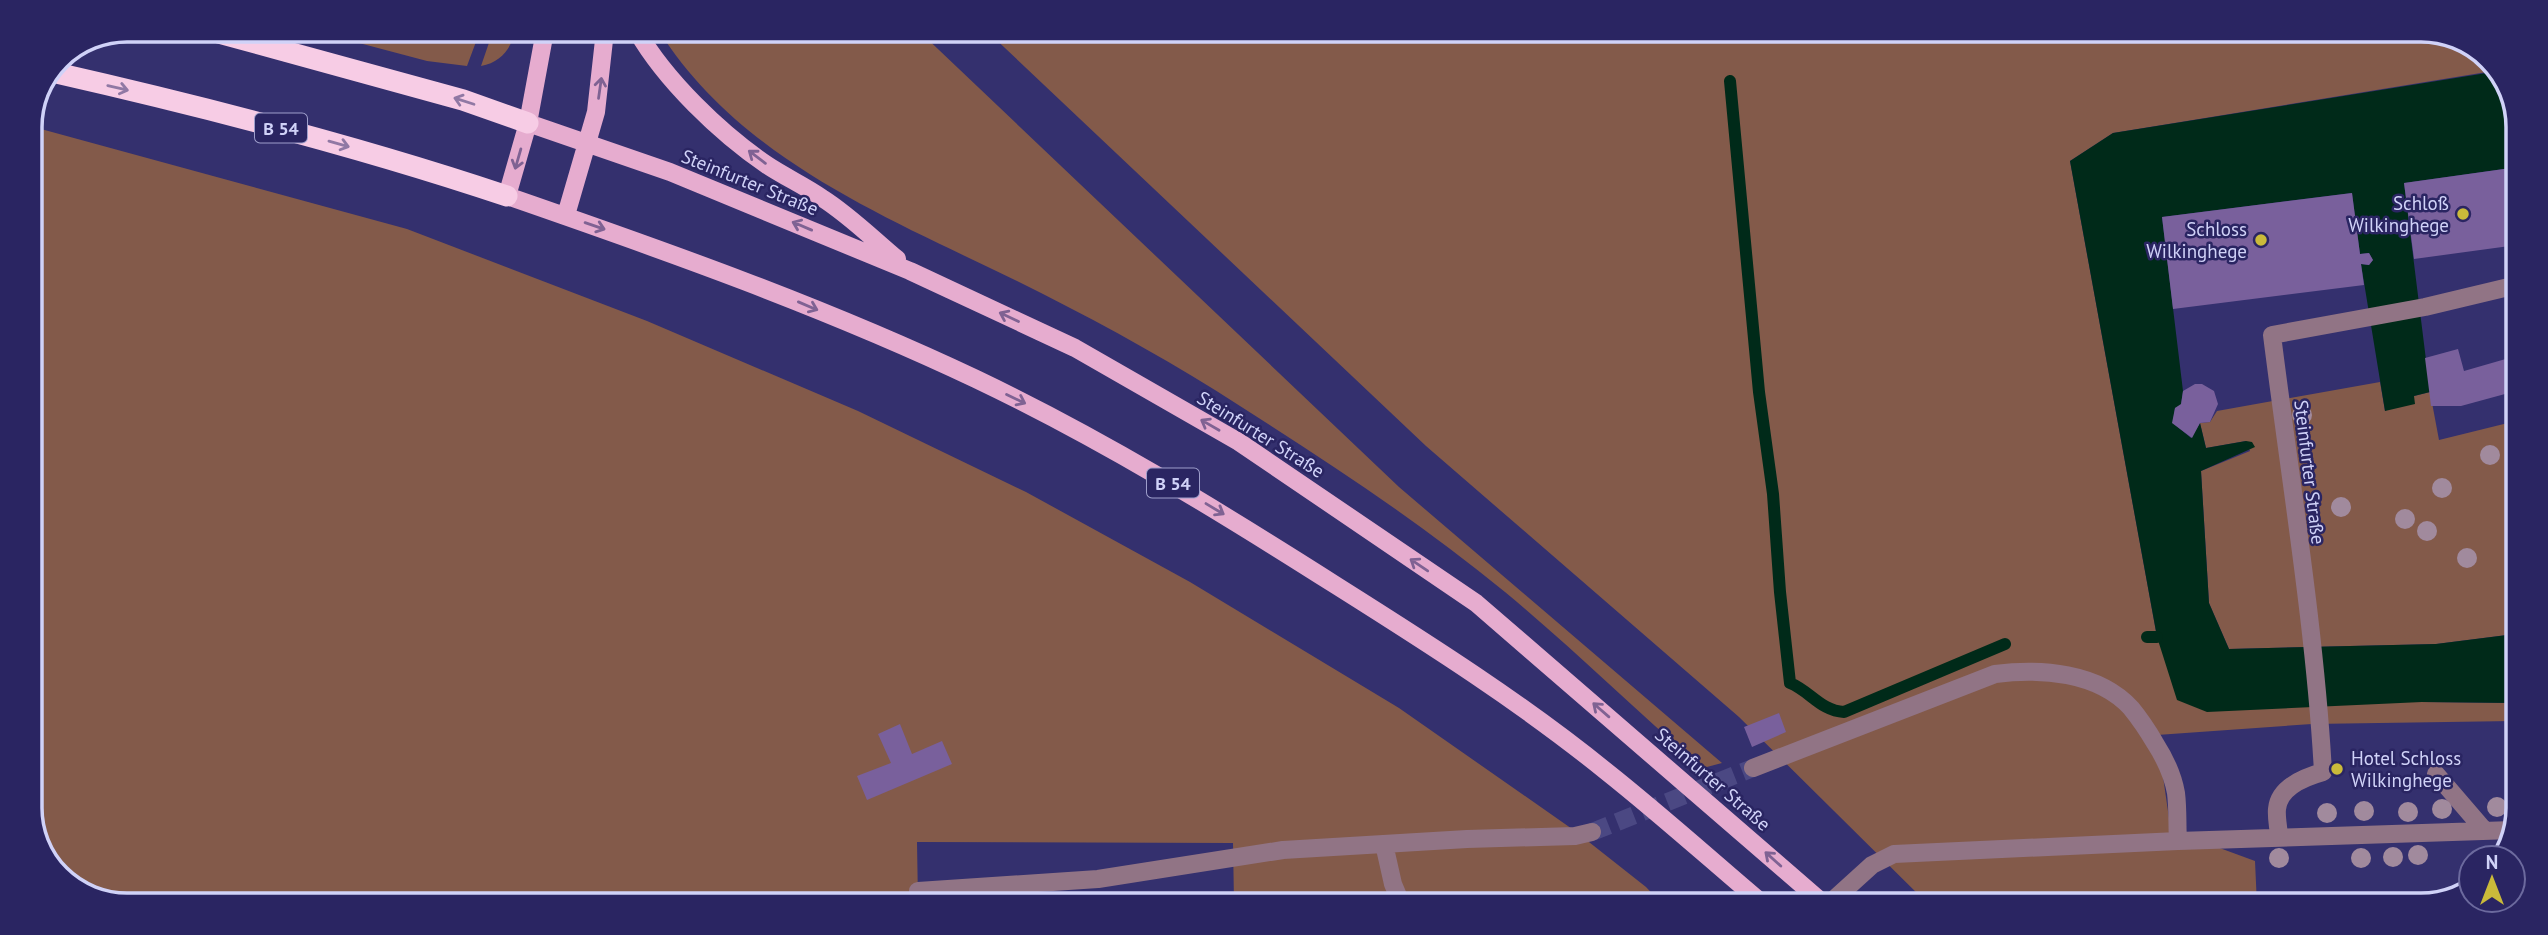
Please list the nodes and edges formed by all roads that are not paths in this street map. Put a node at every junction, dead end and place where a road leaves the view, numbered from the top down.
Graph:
1 (252, 42) edge
2 (543, 42) edge
3 (604, 42) edge
4 (645, 42) edge
5 (61, 74) edge
6 (528, 123) junction
7 (587, 144) junction
8 (507, 196) junction
9 (566, 215) junction
10 (910, 271) junction
11 (2506, 288) edge
12 (1754, 768) tunnel mouth
13 (2436, 774) dead end
14 (2502, 830) edge
15 (2486, 831) junction
16 (1592, 832) tunnel mouth
17 (2279, 838) junction
18 (2178, 841) junction
19 (1384, 844) junction
20 (918, 891) dead end
21 (1396, 893) edge
22 (1750, 893) edge
23 (1811, 893) edge
24 (1841, 893) edge

6 -> 1 highway
2 - 6 main road
7 -> 3 main road
10 -> 4 main road
5 -> 8 highway, B 54
6 - 7 main road, Steinfurter Straße
6 -> 8 main road
7 - 9 main road
10 -> 7 main road, Steinfurter Straße
8 - 9 main road, B 54
9 -> 22 main road, B 54
23 -> 10 main road, Steinfurter Straße
11 - 17 lane, Steinfurter Straße
12 - 18 lane, Steinfurter Straße
13 - 15 lane
14 - 15 lane
15 - 17 lane
16 - 19 lane
17 - 18 lane
18 - 24 lane
19 - 20 lane
19 - 21 lane

